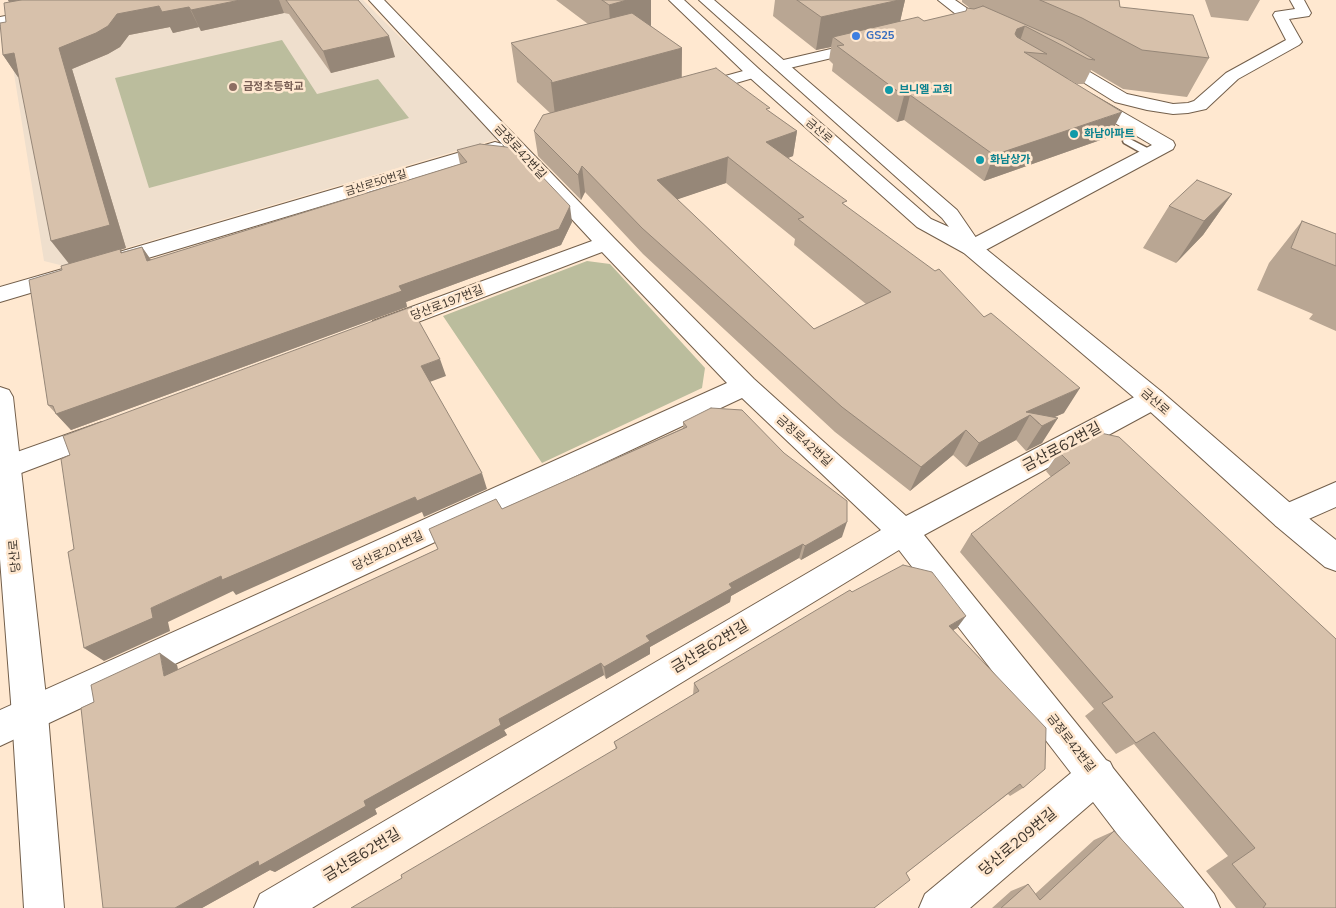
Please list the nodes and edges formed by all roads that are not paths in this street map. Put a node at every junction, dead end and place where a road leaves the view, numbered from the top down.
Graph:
1 (111, 0) edge
2 (376, 0) edge
3 (676, 0) edge
4 (706, 0) edge
5 (945, 0) edge
6 (1297, 0) edge
7 (0, 21) edge
8 (994, 36) edge
9 (881, 42) edge
10 (1045, 53) edge
11 (781, 65) junction
12 (754, 73) junction
13 (1075, 91) edge
14 (679, 94) edge
15 (521, 140) junction
16 (1128, 141) dead end
17 (1150, 154) junction
18 (606, 243) junction
19 (972, 248) junction
20 (0, 295) edge
21 (362, 334) edge
22 (745, 386) junction
23 (0, 397) edge
24 (1153, 399) junction
25 (119, 425) edge
26 (3, 469) edge
27 (1336, 494) edge
28 (1286, 517) junction
29 (903, 532) junction
30 (1336, 558) edge
31 (15, 721) edge
32 (1097, 775) junction
33 (44, 908) edge
34 (274, 908) edge
35 (939, 908) edge
36 (1200, 908) edge

1 - 7 street
2 - 15 street, 금정로42번길
3 - 12 street, 금산로
4 - 11 street, 금산로
5 - 8 street
6 - 10 street
9 - 11 street
11 - 19 street, 금산로
12 - 14 street
12 - 19 street, 금산로
13 - 17 street
15 - 18 street, 금정로42번길
15 - 20 street, 금산로50번길
16 - 17 lane
17 - 19 street
18 - 21 street, 당산로197번길
18 - 22 street, 금정로42번길
19 - 24 street, 금산로
22 - 29 street, 금정로42번길
22 - 31 street, 당산로201번길
23 - 26 street, 당산로
24 - 28 street, 금산로
24 - 29 street, 금산로62번길
25 - 26 street
26 - 31 street, 당산로
27 - 28 street
28 - 30 street, 금산로
29 - 32 street, 금정로42번길
29 - 34 street, 금산로62번길
31 - 33 street, 당산로
32 - 35 street, 당산로209번길
32 - 36 street, 금정로42번길

